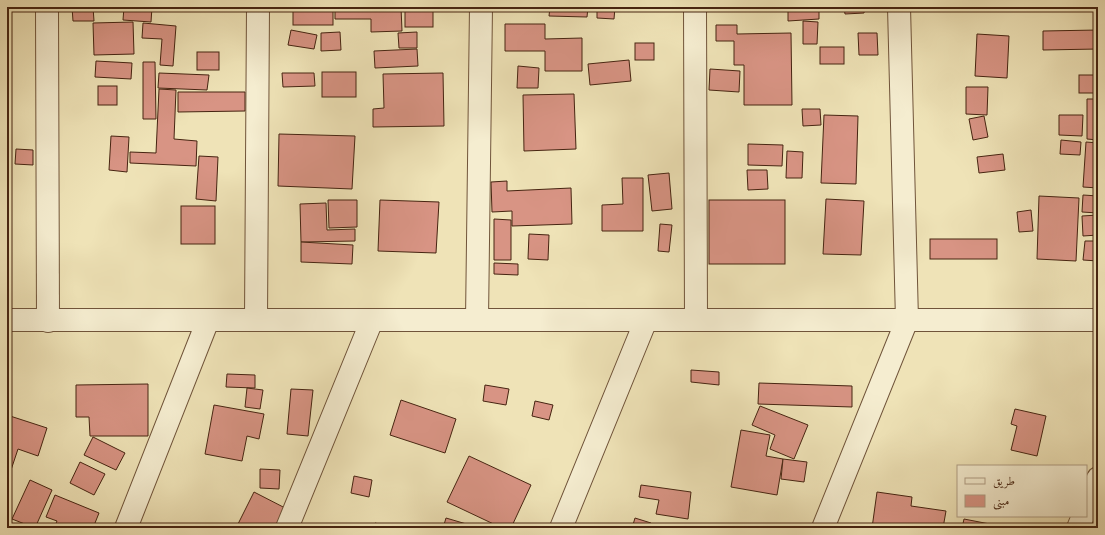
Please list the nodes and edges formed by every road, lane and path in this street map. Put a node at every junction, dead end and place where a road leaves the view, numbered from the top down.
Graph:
1 (47, 7) edge
2 (258, 7) edge
3 (481, 7) edge
4 (695, 7) edge
5 (899, 7) edge
6 (256, 319) junction
7 (7, 320) edge
8 (208, 320) junction
9 (372, 320) junction
10 (477, 320) junction
11 (646, 320) junction
12 (696, 320) junction
13 (907, 320) junction
14 (1098, 320) edge
15 (48, 321) junction
16 (1098, 478) edge
17 (1087, 506) edge
18 (1083, 517) edge
19 (126, 528) edge
20 (288, 528) edge
21 (561, 528) edge
22 (823, 528) edge
23 (1078, 528) edge

1 - 15 street
2 - 6 street
3 - 10 street
4 - 12 street
5 - 13 street
6 - 8 street
6 - 9 street
7 - 15 street
8 - 15 street
8 - 19 street
9 - 10 street
9 - 20 street
10 - 11 street
11 - 12 street
11 - 21 street
12 - 13 street
13 - 14 street
13 - 22 street
16 - 17 street
18 - 23 street

